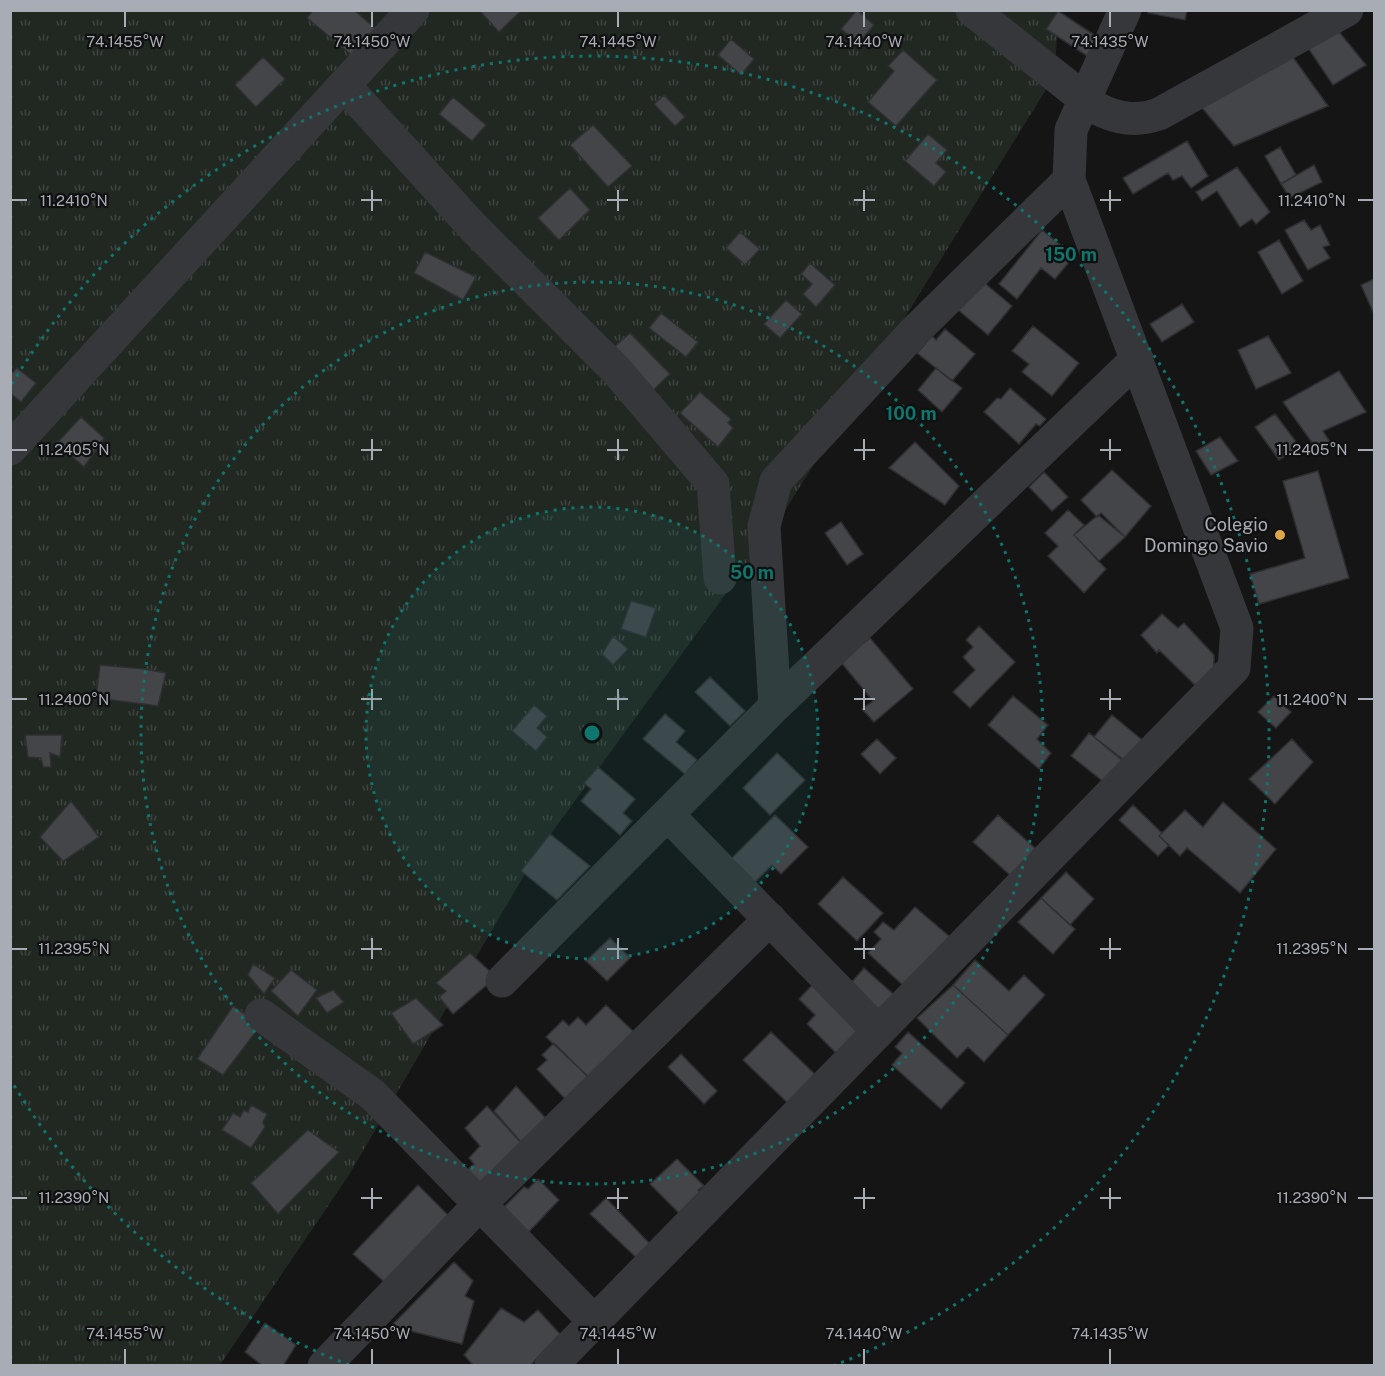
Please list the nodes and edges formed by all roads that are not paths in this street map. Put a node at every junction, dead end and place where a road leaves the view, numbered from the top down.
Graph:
1 (413, 10) edge
2 (972, 10) edge
3 (1125, 10) edge
4 (1347, 10) edge
5 (345, 86) junction
6 (1085, 98) junction
7 (1069, 180) junction
8 (1137, 359) junction
9 (10, 449) edge
10 (720, 578) dead end
11 (775, 706) junction
12 (668, 815) junction
13 (770, 919) junction
14 (502, 981) dead end
15 (261, 1015) dead end
16 (878, 1031) junction
17 (480, 1205) junction
18 (594, 1322) junction
19 (324, 1365) edge
20 (551, 1365) edge

1 - 5 street
2 - 6 street
3 - 6 street
4 - 6 street
5 - 9 street
5 - 10 street
6 - 7 street
7 - 8 street
7 - 11 street
8 - 11 street
8 - 16 street
11 - 12 street
12 - 13 street
12 - 14 street
13 - 16 street
13 - 17 street
15 - 17 street
16 - 18 street
17 - 18 street
17 - 19 street
18 - 20 street

